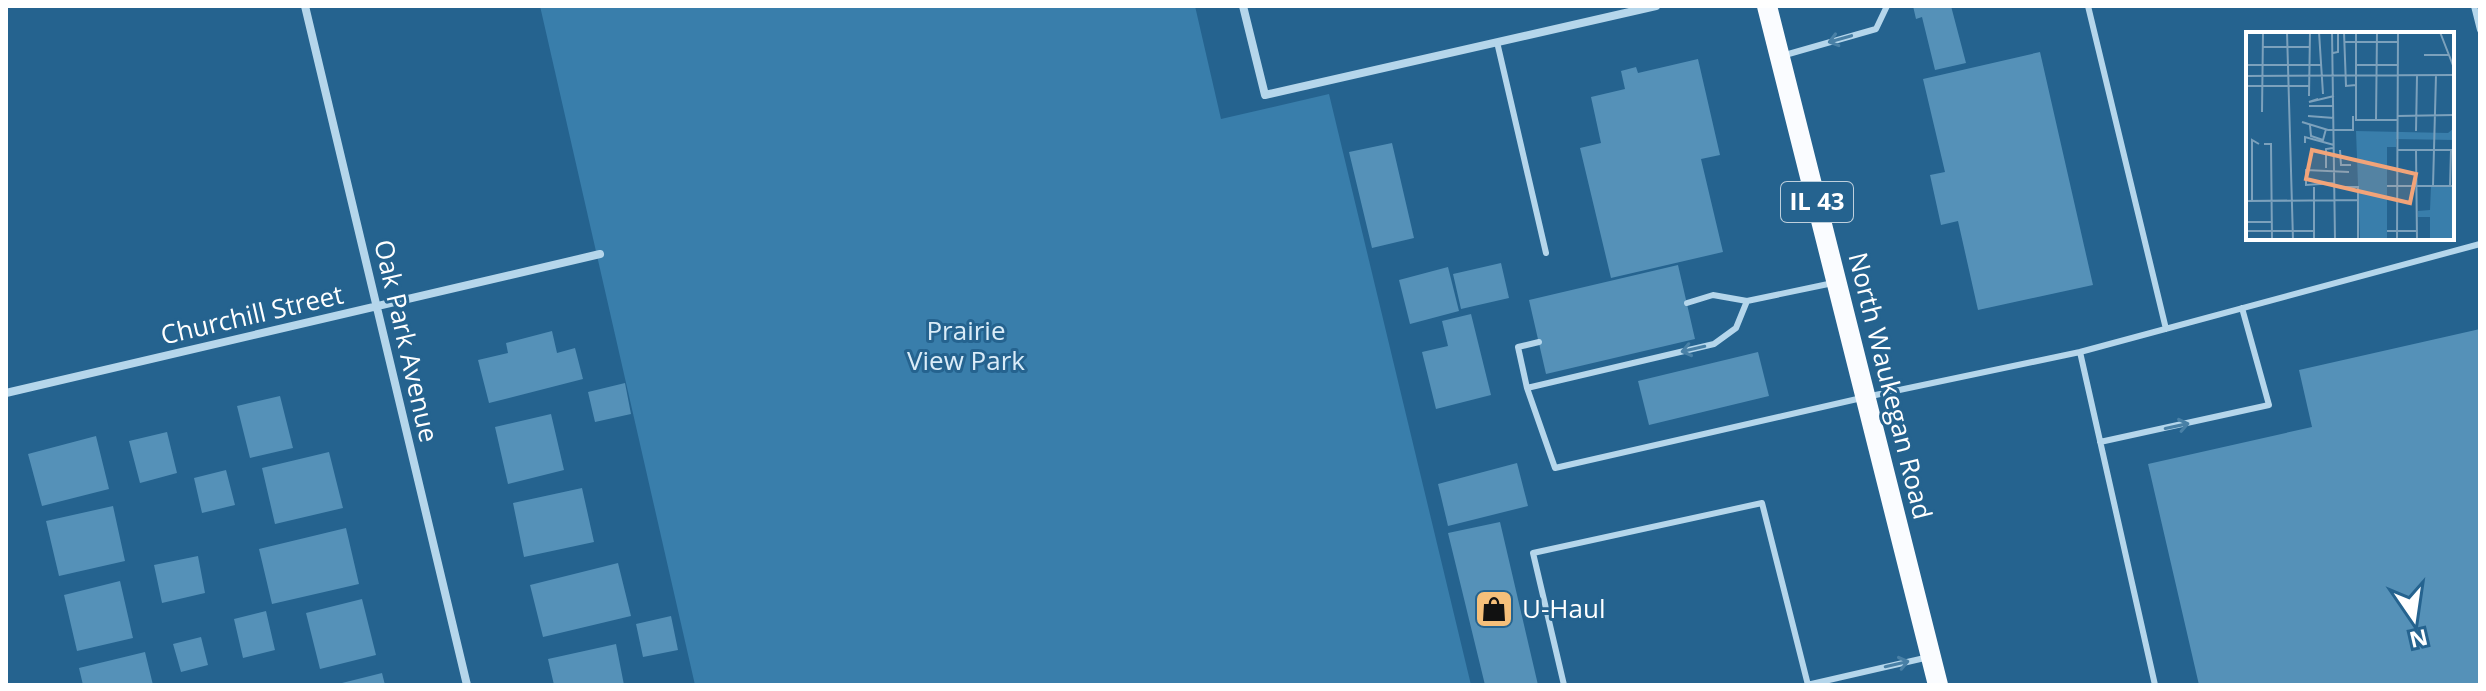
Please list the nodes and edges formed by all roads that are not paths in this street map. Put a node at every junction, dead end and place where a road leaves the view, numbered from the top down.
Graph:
1 (305, 6) edge
2 (1243, 6) edge
3 (1656, 6) edge
4 (1767, 6) edge
5 (1887, 6) edge
6 (2088, 6) edge
7 (2474, 6) edge
8 (2480, 30) edge
9 (1497, 42) junction
10 (1780, 56) junction
11 (2480, 244) edge
12 (1546, 253) dead end
13 (600, 254) dead end
14 (1837, 282) junction
15 (1747, 301) junction
16 (1687, 303) dead end
17 (378, 306) junction
18 (2242, 308) junction
19 (2166, 329) junction
20 (1539, 342) dead end
21 (2080, 352) junction
22 (1527, 388) junction
23 (6, 393) edge
24 (1866, 397) junction
25 (2100, 442) junction
26 (1931, 657) junction
27 (467, 685) edge
28 (1564, 685) edge
29 (1808, 685) edge
30 (1938, 685) edge
31 (2155, 685) edge

1 - 17 street, Oak Park Avenue
2 - 9 street
3 - 9 street
4 - 10 main road, North Waukegan Road / IL 43
5 -> 10 lane
6 - 19 lane
7 - 8 lane
9 - 12 lane
10 - 14 main road, North Waukegan Road / IL 43
11 - 18 lane
13 - 17 street, Churchill Street
14 - 15 lane
14 - 24 main road, North Waukegan Road / IL 43
15 - 16 lane
15 -> 22 lane
17 - 23 street, Churchill Street
17 - 27 street, Oak Park Avenue
18 - 19 lane
25 -> 18 lane
19 - 21 lane
20 - 22 lane
21 - 24 lane
21 - 25 lane
22 - 24 lane
24 - 26 main road, North Waukegan Road / IL 43
25 - 31 lane
29 -> 26 lane
26 - 30 main road, North Waukegan Road / IL 43
28 - 29 lane

